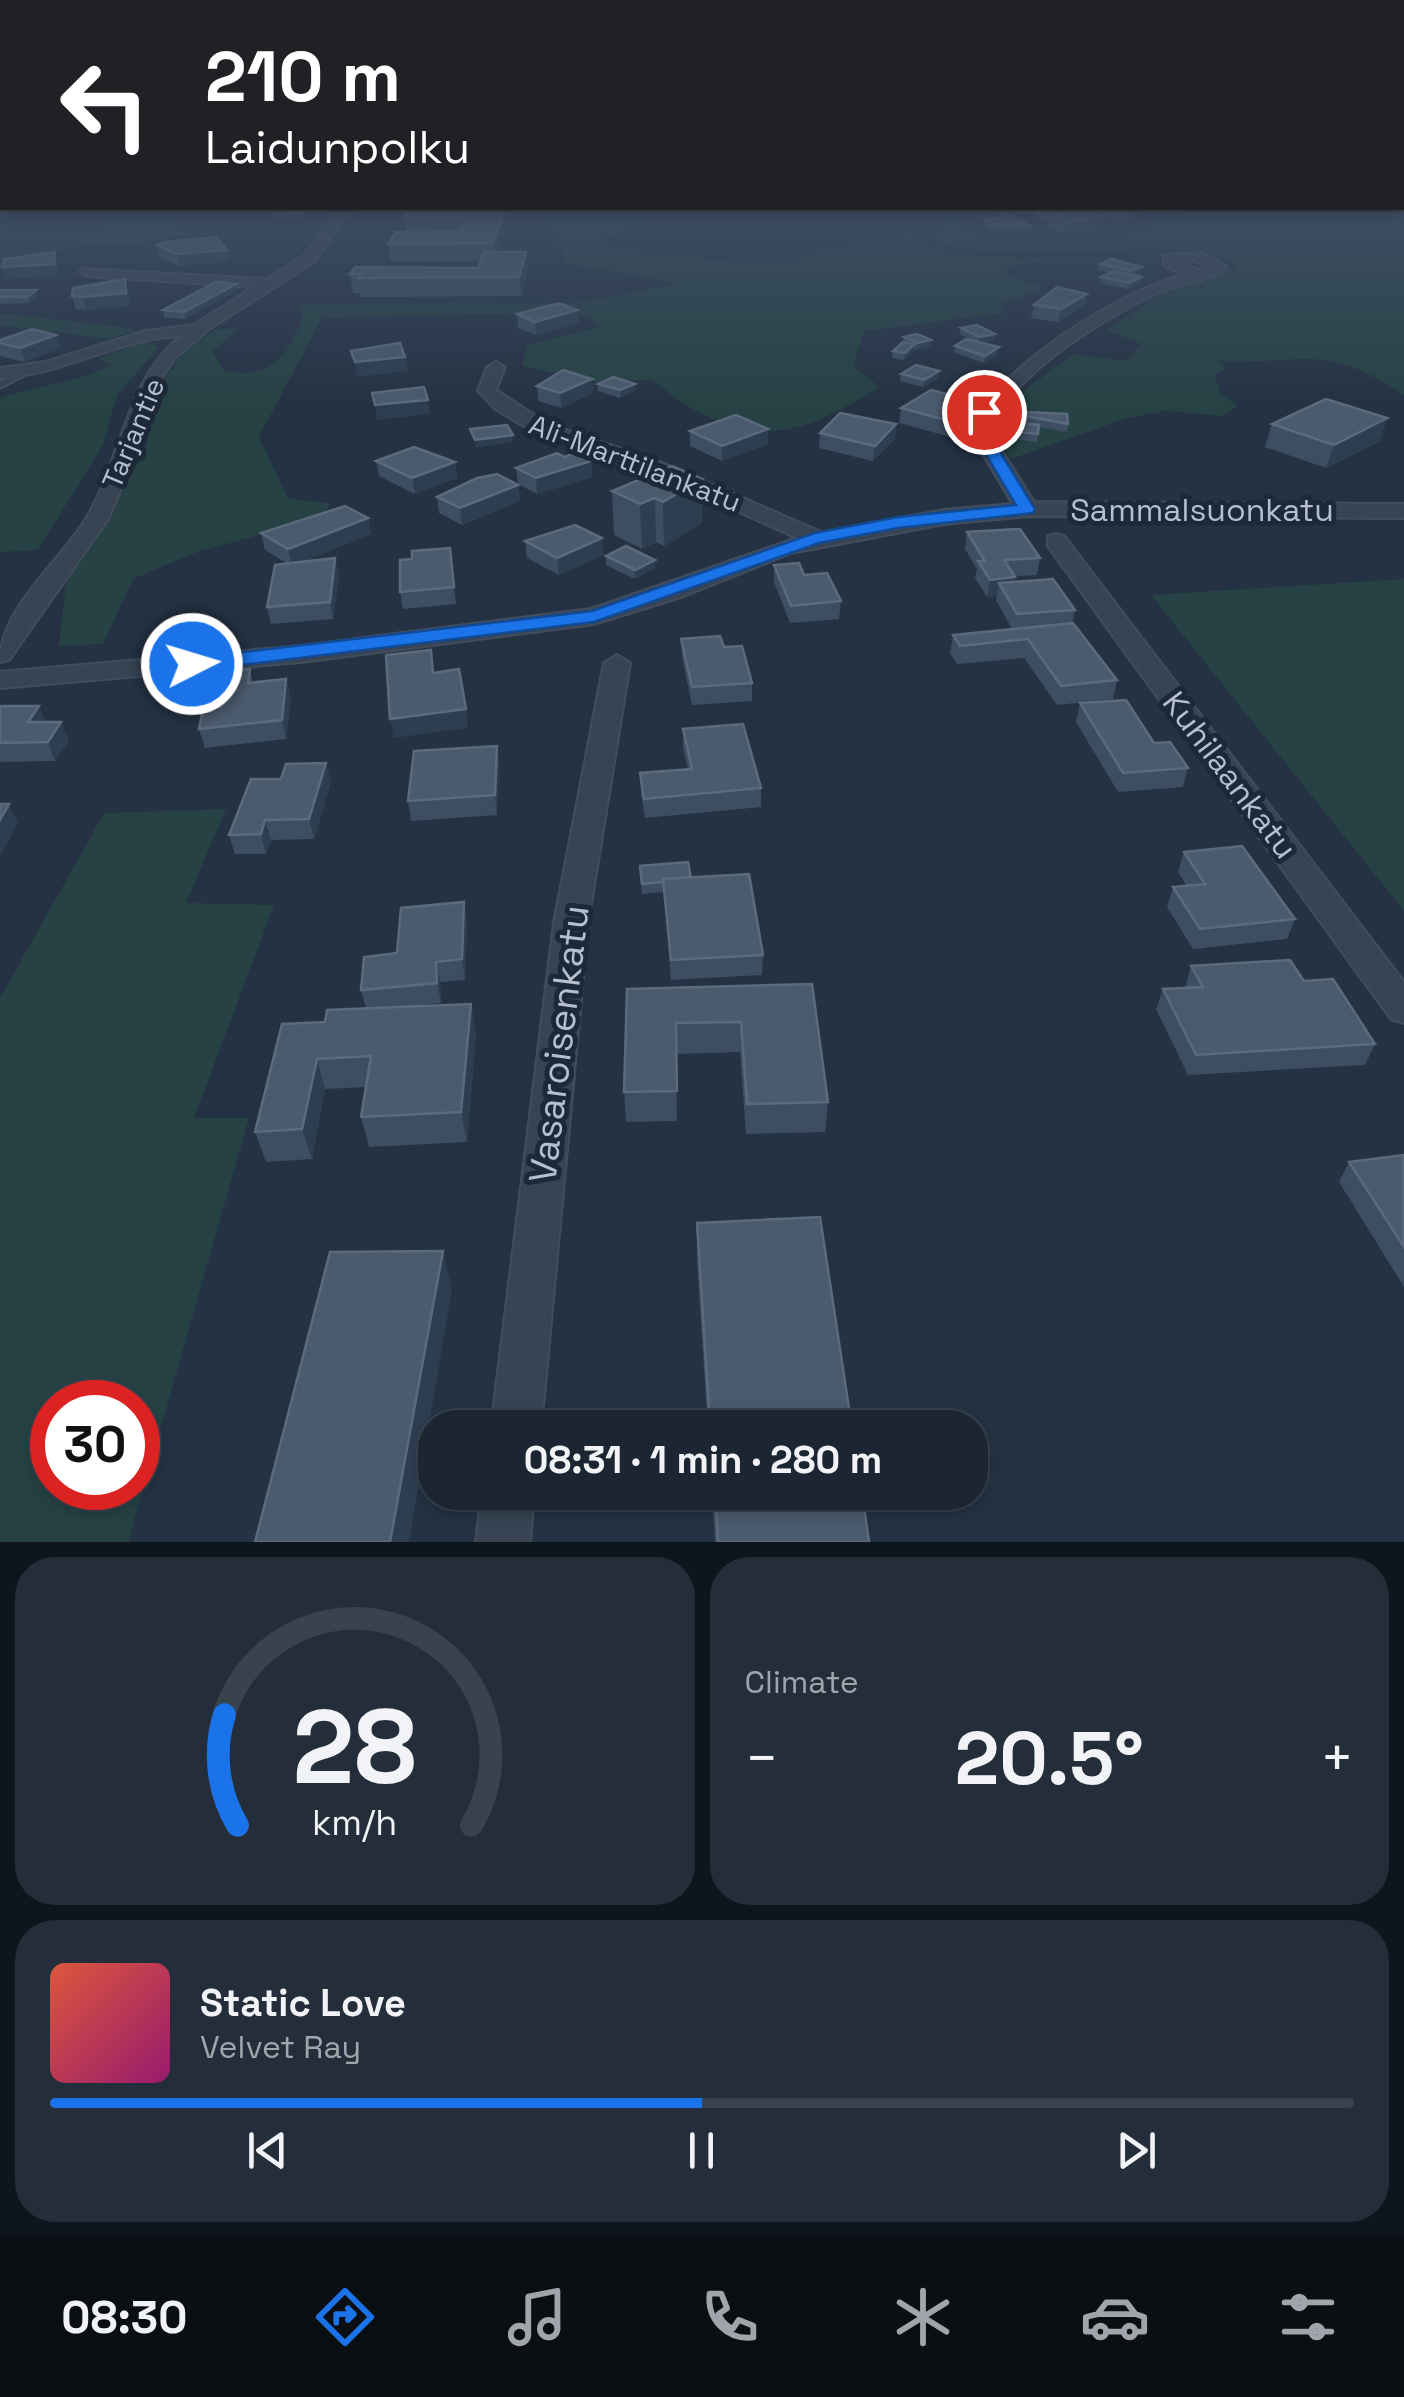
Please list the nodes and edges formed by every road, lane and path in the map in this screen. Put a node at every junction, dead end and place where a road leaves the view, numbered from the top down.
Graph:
1 (306, 262) edge
2 (87, 272) dead end
3 (1194, 273) dead end
4 (272, 284) junction
5 (197, 330) junction
6 (496, 366) dead end
7 (25, 373) junction
8 (0, 374) edge
9 (0, 385) edge
10 (1027, 509) junction
11 (1404, 511) edge
12 (815, 538) junction
13 (1056, 541) dead end
14 (0, 654) edge
15 (617, 663) dead end
16 (0, 680) edge
17 (1404, 1008) edge
18 (518, 1410) edge
19 (506, 1510) edge
20 (503, 1542) edge

1 - 4 street, Tarjantie
2 - 4 street
3 - 10 street
4 - 5 street, Tarjantie
5 - 7 street
5 - 14 street, Tarjantie
6 - 12 street, Ali-Marttilankatu
7 - 8 street
7 - 9 lane
10 - 11 street, Sammalsuonkatu
10 - 12 street, Sammalsuonkatu
12 - 16 street, Sammalsuonkatu
13 - 17 street, Kuhilaankatu
15 - 18 street, Vasaroisenkatu
19 - 20 street

